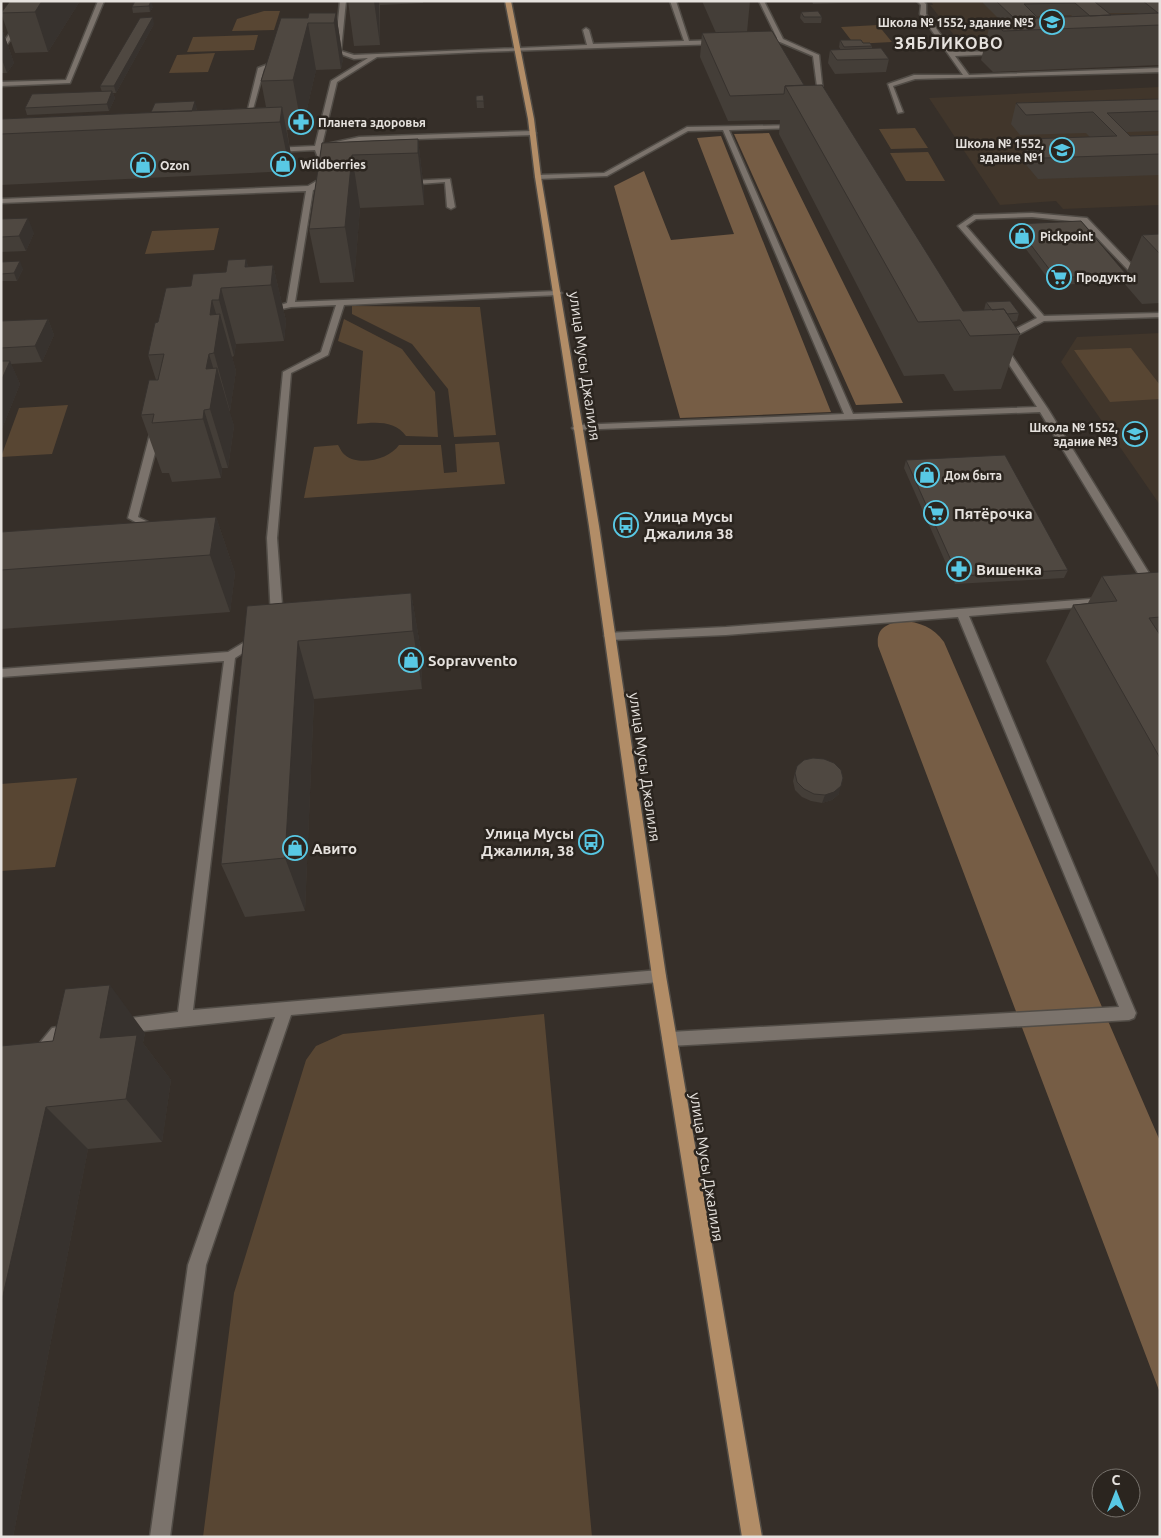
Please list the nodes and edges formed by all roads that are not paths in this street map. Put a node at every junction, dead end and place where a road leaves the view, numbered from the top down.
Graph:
1 (35, 1) edge
2 (102, 1) edge
3 (343, 1) edge
4 (508, 1) edge
5 (673, 1) edge
6 (761, 1) edge
7 (919, 1) edge
8 (586, 30) dead end
9 (781, 40) junction
10 (753, 41) edge
11 (725, 42) edge
12 (688, 43) junction
13 (591, 47) junction
14 (519, 49) junction
15 (1, 52) edge
16 (338, 52) junction
17 (1011, 52) edge
18 (329, 53) edge
19 (951, 54) junction
20 (375, 56) junction
21 (285, 59) edge
22 (1160, 70) edge
23 (967, 77) junction
24 (1, 84) edge
25 (823, 108) edge
26 (900, 112) dead end
27 (808, 126) edge
28 (724, 128) junction
29 (244, 133) dead end
30 (533, 133) junction
31 (318, 148) junction
32 (268, 151) edge
33 (538, 177) junction
34 (399, 183) edge
35 (330, 187) edge
36 (310, 188) junction
37 (1, 201) edge
38 (451, 207) dead end
39 (1160, 270) edge
40 (558, 293) junction
41 (341, 303) junction
42 (291, 306) junction
43 (262, 311) edge
44 (1160, 315) edge
45 (1042, 319) junction
46 (1043, 408) junction
47 (850, 417) junction
48 (159, 418) edge
49 (577, 428) junction
50 (166, 535) edge
51 (1143, 599) edge
52 (1159, 599) edge
53 (1115, 601) edge
54 (962, 613) junction
55 (610, 636) junction
56 (230, 656) junction
57 (1, 673) edge
58 (659, 976) junction
59 (285, 1010) junction
60 (185, 1018) junction
61 (106, 1028) edge
62 (86, 1030) edge
63 (670, 1039) junction
64 (30, 1063) edge
65 (160, 1537) edge
66 (752, 1537) edge

1 - 15 lane
2 - 24 lane
3 - 16 lane
4 - 14 main road, улица Мусы Джалиля
5 - 12 lane
6 - 9 lane
7 - 19 lane
8 - 13 lane
9 - 10 lane
9 - 25 lane
11 - 12 lane
12 - 13 lane
13 - 14 lane
14 - 20 lane
14 - 30 main road, улица Мусы Джалиля
16 - 18 lane
16 - 20 lane
17 - 19 lane
19 - 23 lane
20 - 31 lane
21 - 29 lane
22 - 23 lane
23 - 26 lane
27 - 28 lane
28 - 33 lane
28 - 47 lane
30 - 31 lane
30 - 33 main road, улица Мусы Джалиля
31 - 32 lane
31 - 36 lane
33 - 40 main road, улица Мусы Джалиля
34 - 38 lane
35 - 36 lane
36 - 37 lane
36 - 42 lane
39 - 45 lane
40 - 41 lane
40 - 49 main road, улица Мусы Джалиля
41 - 42 lane
41 - 56 lane
42 - 43 lane
44 - 45 lane
45 - 46 lane
46 - 47 lane
46 - 52 lane
47 - 49 lane
48 - 50 lane
49 - 55 main road, улица Мусы Джалиля
51 - 52 lane
53 - 54 lane
54 - 55 lane
54 - 63 lane
55 - 58 main road, улица Мусы Джалиля
56 - 57 lane
56 - 60 lane
58 - 59 lane
58 - 63 main road, улица Мусы Джалиля
59 - 60 lane
59 - 65 lane
60 - 61 lane
62 - 64 lane
63 - 66 main road, улица Мусы Джалиля

